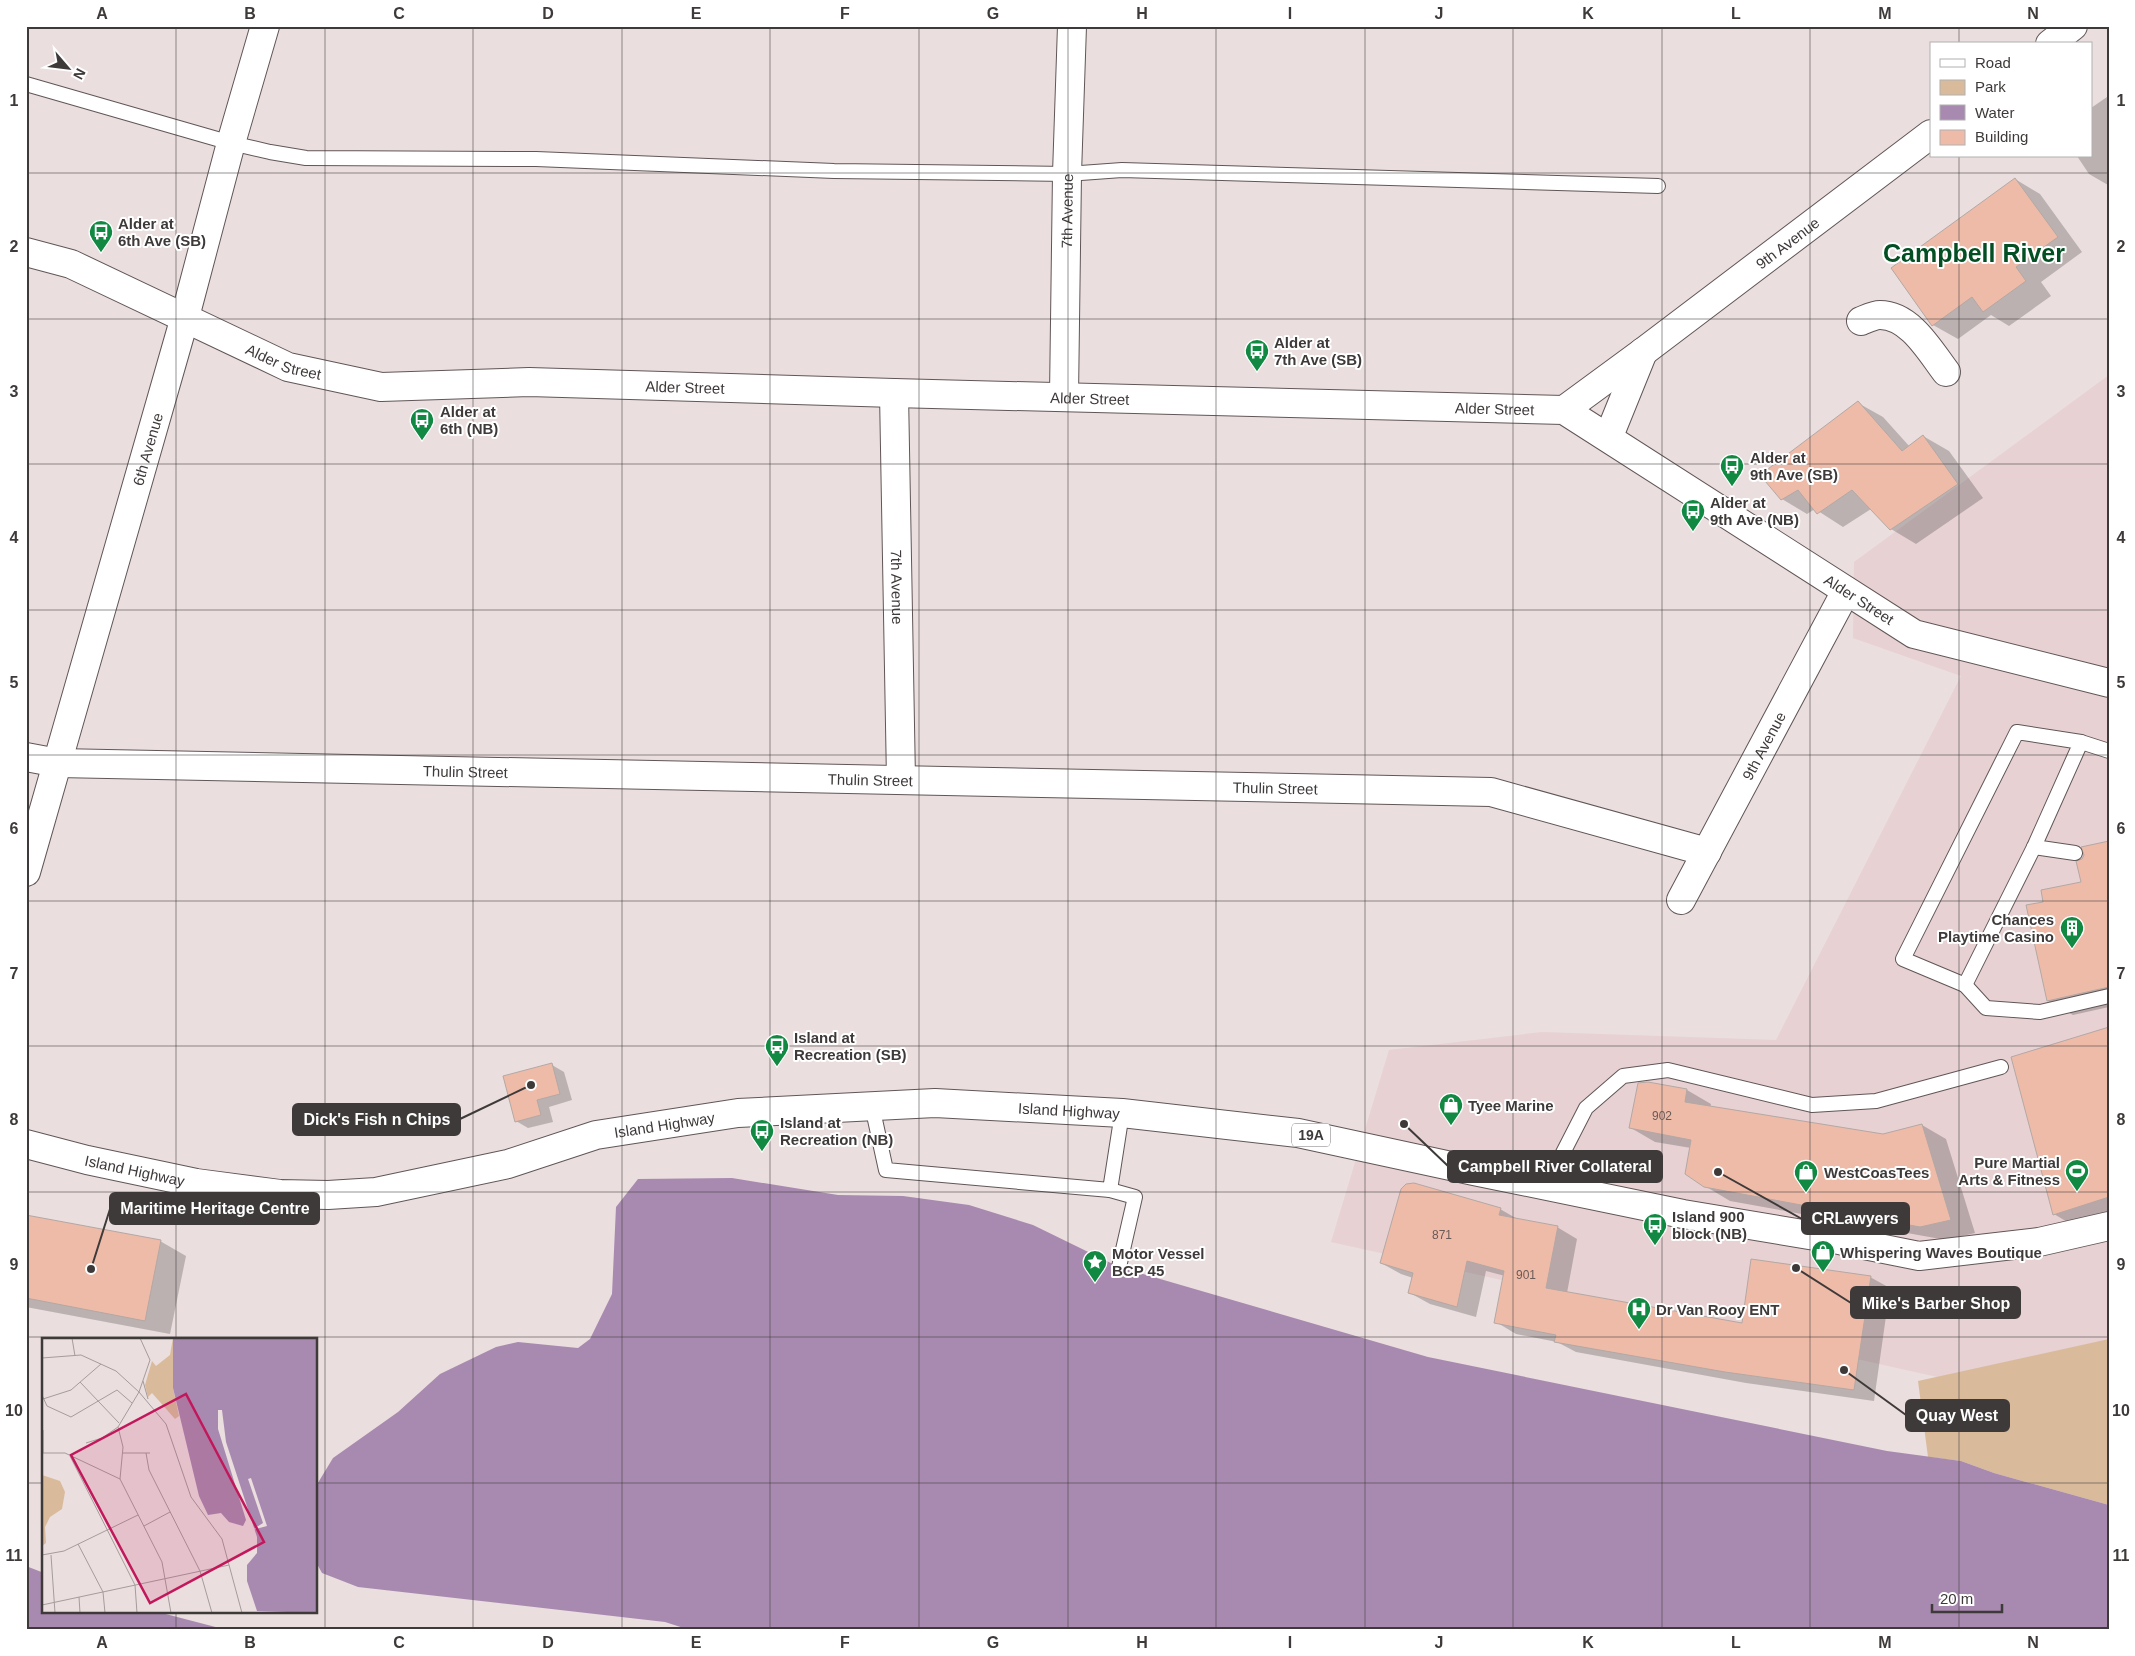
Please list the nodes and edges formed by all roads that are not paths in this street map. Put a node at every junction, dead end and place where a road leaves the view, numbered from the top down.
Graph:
1 (265, 26) edge
2 (1072, 26) edge
3 (2073, 26) edge
4 (2053, 42) edge
5 (26, 84) edge
6 (1930, 135) edge
7 (231, 143) junction
8 (1067, 174) junction
9 (1658, 186) dead end
10 (26, 252) edge
11 (185, 317) junction
12 (1861, 320) dead end
13 (1644, 352) junction
14 (1946, 372) dead end
15 (894, 393) junction
16 (1064, 396) junction
17 (1564, 410) junction
18 (1609, 436) junction
19 (1846, 591) junction
20 (2109, 683) edge
21 (2081, 742) junction
22 (2109, 751) edge
23 (26, 757) edge
24 (58, 762) junction
25 (901, 780) junction
26 (2034, 847) junction
27 (1707, 852) junction
28 (2075, 853) dead end
29 (26, 872) edge
30 (1681, 900) dead end
31 (1965, 985) junction
32 (2109, 996) edge
33 (2001, 1067) dead end
34 (872, 1106) junction
35 (1122, 1113) junction
36 (26, 1144) edge
37 (1546, 1186) junction
38 (1110, 1190) junction
39 (2109, 1226) edge
40 (1119, 1267) dead end

1 - 7 street, 6th Avenue
2 - 8 street, 7th Avenue
3 - 4 street
5 - 7 lane
6 - 13 street, 9th Avenue
7 - 8 lane
7 - 11 street, 6th Avenue
8 - 9 lane
8 - 16 street, 7th Avenue
10 - 11 street, Alder Street
11 - 15 street, Alder Street
11 - 24 street, 6th Avenue
12 - 14 street
13 - 17 street, 9th Avenue
13 - 18 street
15 - 16 street, Alder Street
15 - 25 street, 7th Avenue
16 - 17 street, Alder Street
17 - 18 street, Alder Street
18 - 19 street, Alder Street
19 - 20 street, Alder Street
19 - 27 street, 9th Avenue
21 - 22 lane
21 - 26 lane
21 - 31 lane
23 - 24 street, Thulin Street
24 - 25 street, Thulin Street
24 - 29 street, 6th Avenue
25 - 27 street, Thulin Street
26 - 28 lane
26 - 31 lane
27 - 30 street, 9th Avenue
31 - 32 lane
33 - 37 lane
34 - 35 street, Island Highway / 19A
34 - 36 street, Island Highway / 19A
34 - 38 lane
35 - 37 street, Island Highway / 19A
35 - 38 lane
37 - 39 street, Island Highway / 19A
38 - 40 lane

